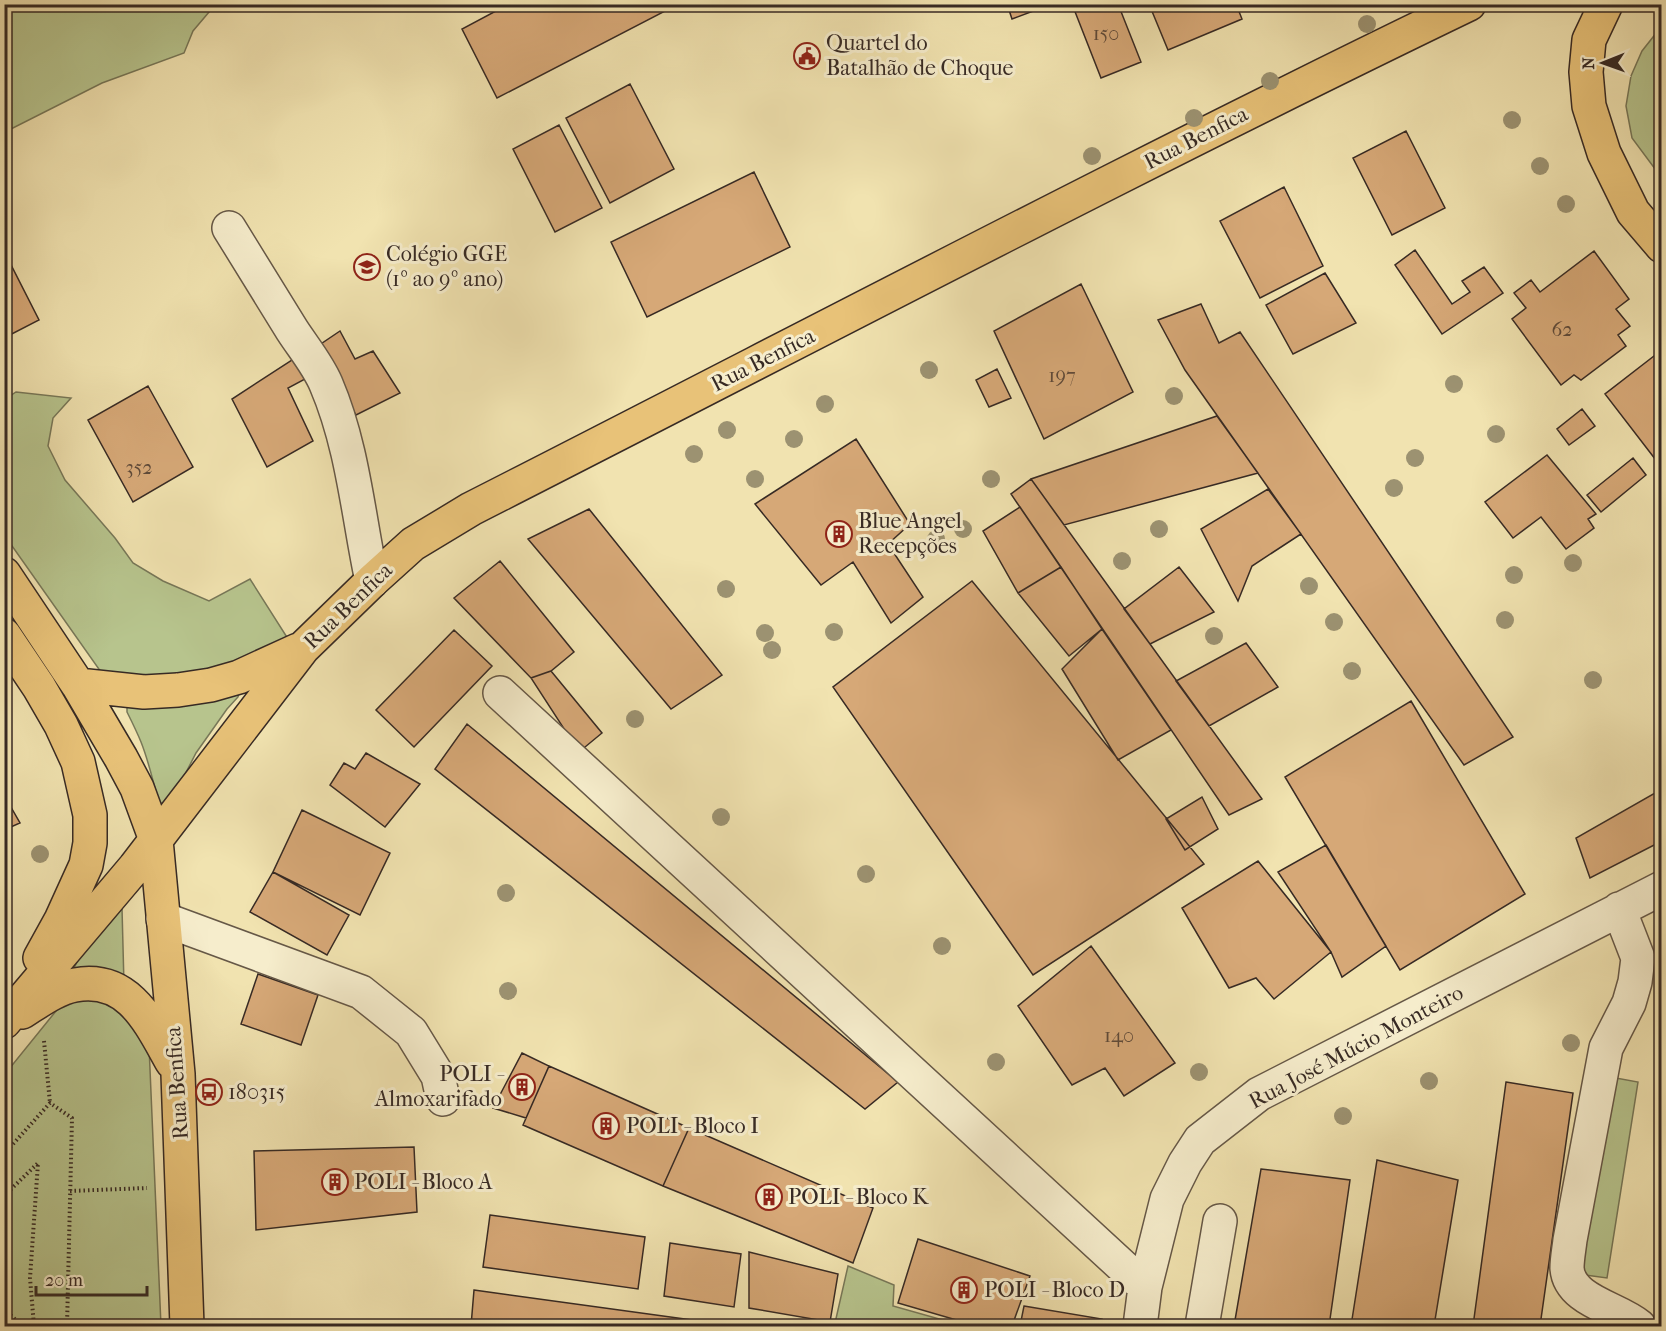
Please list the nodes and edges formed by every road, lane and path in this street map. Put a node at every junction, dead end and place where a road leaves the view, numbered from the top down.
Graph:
1 (1469, 4) edge
2 (1606, 4) edge
3 (229, 228) dead end
4 (1662, 246) edge
5 (4, 574) edge
6 (372, 580) junction
7 (4, 635) edge
8 (303, 648) junction
9 (78, 685) junction
10 (500, 693) dead end
11 (156, 840) junction
12 (1662, 888) edge
13 (1619, 909) junction
14 (163, 919) junction
15 (40, 1001) junction
16 (4, 1022) edge
17 (178, 1074) junction
18 (443, 1100) dead end
19 (50, 1103) junction
20 (4, 1154) edge
21 (183, 1187) junction
22 (70, 1191) junction
23 (4, 1196) edge
24 (1220, 1221) dead end
25 (1145, 1287) junction
26 (4, 1309) edge
27 (22, 1326) edge
28 (34, 1326) edge
29 (67, 1326) edge
30 (188, 1326) edge
31 (1140, 1326) edge
32 (1202, 1326) edge
33 (1639, 1326) edge

1 - 6 main road, Rua Benfica
2 - 4 main road
3 - 6 street
5 - 9 main road
6 - 8 main road, Rua Benfica
7 - 16 main road
8 - 9 main road
8 - 11 main road, Rua Benfica
9 - 11 main road
10 - 25 street
11 - 14 main road, Rua Benfica
11 - 16 main road, Rua Benfica
12 - 13 street, Rua José Múcio Monteiro
13 - 25 street, Rua José Múcio Monteiro
13 - 33 street
14 - 17 main road, Rua Benfica
14 - 18 street
15 - 16 main road
15 - 17 main road
15 - 19 path
17 - 21 main road, Rua Benfica
19 - 20 path
19 - 22 path
21 - 22 path
21 - 30 main road, Rua Benfica
22 - 29 path
23 - 28 path
24 - 32 street
25 - 31 street, Rua José Múcio Monteiro
26 - 27 path

